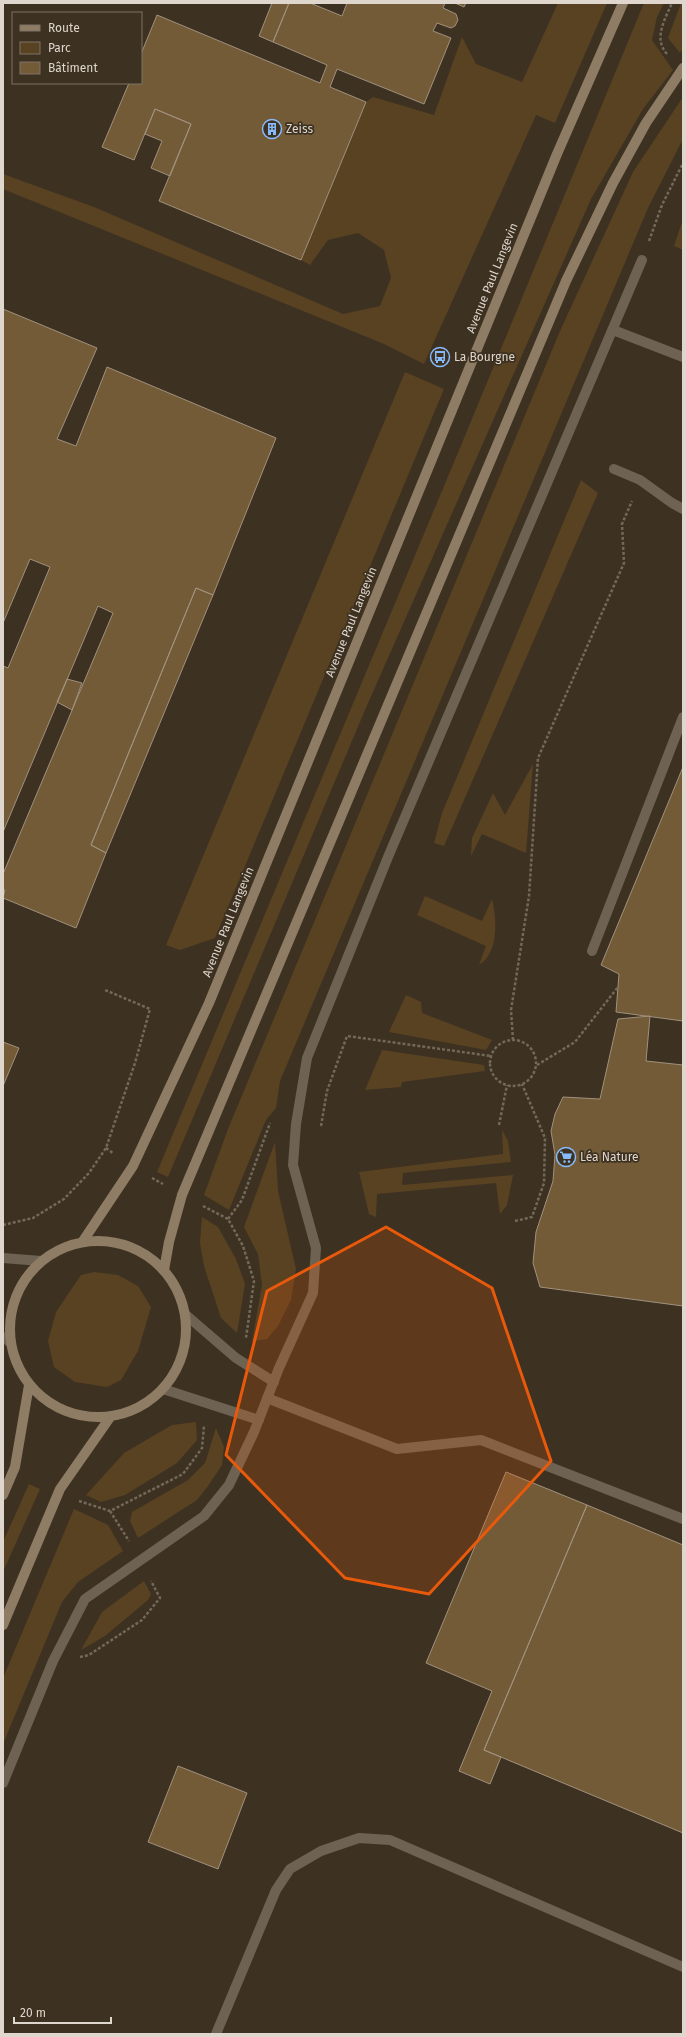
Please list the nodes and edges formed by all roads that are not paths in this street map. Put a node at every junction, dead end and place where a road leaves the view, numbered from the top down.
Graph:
1 (623, 3) edge
2 (683, 68) edge
3 (642, 260) road end
4 (613, 330) junction
5 (683, 357) edge
6 (614, 469) dead end
7 (683, 509) edge
8 (683, 717) edge
9 (592, 951) dead end
10 (83, 1242) junction
11 (3, 1258) edge
12 (41, 1261) junction
13 (164, 1270) junction
14 (186, 1315) junction
15 (7, 1340) edge
16 (274, 1382) junction
17 (29, 1385) junction
18 (163, 1389) junction
19 (267, 1398) junction
20 (111, 1416) junction
21 (260, 1420) junction
22 (3, 1495) edge
23 (683, 1519) edge
24 (3, 1624) edge
25 (3, 1783) edge
26 (683, 1967) edge
27 (216, 2034) edge

1 - 10 main road, Avenue Paul Langevin
2 - 13 main road
3 - 4 street
4 - 5 street
4 - 16 street
6 - 7 street
8 - 9 street
10 - 12 main road
10 - 13 main road
11 - 12 street
12 - 15 main road
13 - 14 main road
14 - 16 street
14 - 18 main road
15 - 17 main road
16 - 19 street
17 - 20 main road
17 - 22 main road
18 - 20 main road
18 - 21 street
19 - 21 street
19 - 23 street
20 - 24 main road
21 - 25 street
26 - 27 street

